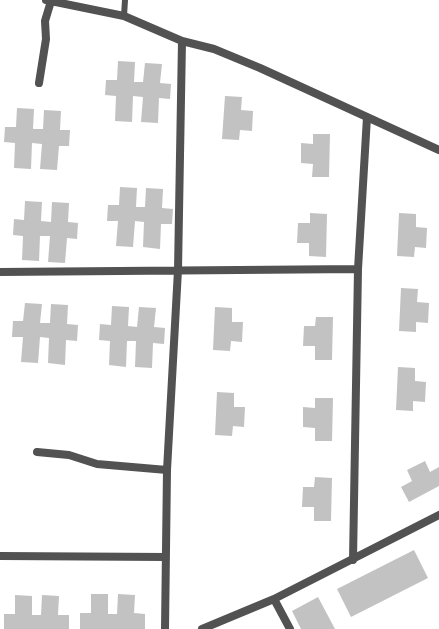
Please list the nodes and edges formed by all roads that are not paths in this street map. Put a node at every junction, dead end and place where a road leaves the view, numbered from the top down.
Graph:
1 (48, 0) edge
2 (125, 0) edge
3 (124, 16) junction
4 (182, 41) junction
5 (39, 83) dead end
6 (367, 117) junction
7 (439, 150) edge
8 (358, 269) junction
9 (178, 270) junction
10 (0, 272) edge
11 (37, 452) dead end
12 (167, 470) junction
13 (439, 516) edge
14 (0, 556) edge
15 (166, 557) junction
16 (353, 560) junction
17 (274, 599) junction
18 (165, 629) edge
19 (202, 629) edge
20 (290, 629) edge

1 - 3 street
1 - 5 street
2 - 3 lane
3 - 4 street
4 - 6 street
4 - 9 street
6 - 7 street
6 - 8 street
8 - 9 street
8 - 16 street
9 - 10 street
9 - 12 street
11 - 12 street
12 - 15 street
13 - 16 street
14 - 15 street
15 - 18 street
16 - 17 street
17 - 19 street
17 - 20 street

